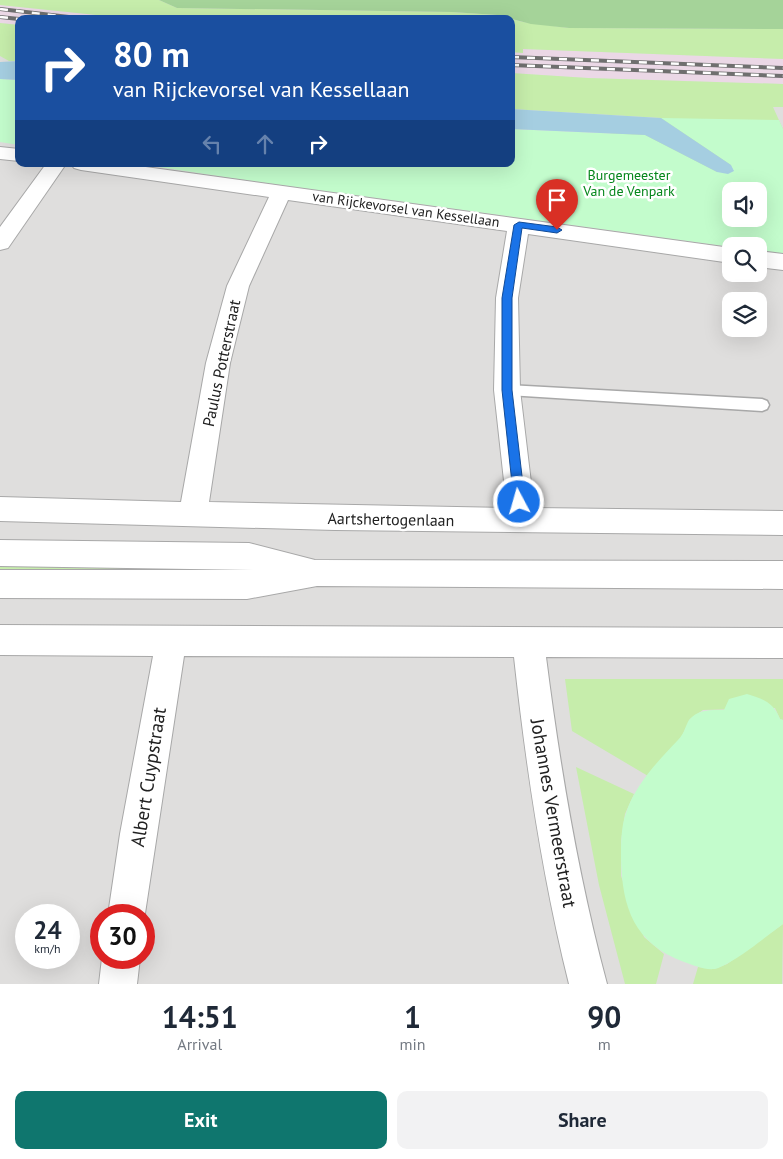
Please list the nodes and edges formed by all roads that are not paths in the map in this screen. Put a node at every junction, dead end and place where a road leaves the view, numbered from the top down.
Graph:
1 (0, 153) edge
2 (15, 155) edge
3 (54, 167) edge
4 (102, 167) edge
5 (281, 192) junction
6 (519, 225) junction
7 (0, 243) edge
8 (722, 254) edge
9 (767, 260) edge
10 (783, 262) edge
11 (507, 390) junction
12 (762, 405) dead end
13 (0, 508) edge
14 (193, 513) junction
15 (522, 521) junction
16 (783, 524) edge
17 (0, 552) edge
18 (317, 572) junction
19 (783, 576) edge
20 (0, 584) edge
21 (0, 640) edge
22 (171, 640) junction
23 (528, 641) junction
24 (783, 643) edge
25 (128, 904) edge
26 (120, 969) edge
27 (118, 984) edge
28 (588, 984) edge

1 - 2 street
3 - 7 street
4 - 5 street, van Rijckevorsel van Kessellaan
5 - 6 street, van Rijckevorsel van Kessellaan
5 - 14 street, Paulus Potterstraat
6 - 8 street, van Rijckevorsel van Kessellaan
6 - 11 street
9 - 10 street
11 - 12 lane
11 - 15 street
13 - 14 street, Aartshertogenlaan
14 - 15 street, Aartshertogenlaan
15 - 16 street, Aartshertogenlaan
17 - 18 street
18 - 19 street
18 - 20 street
21 - 22 street
22 - 23 street
22 - 25 street, Albert Cuypstraat
23 - 24 street
23 - 28 street, Johannes Vermeerstraat
26 - 27 street

